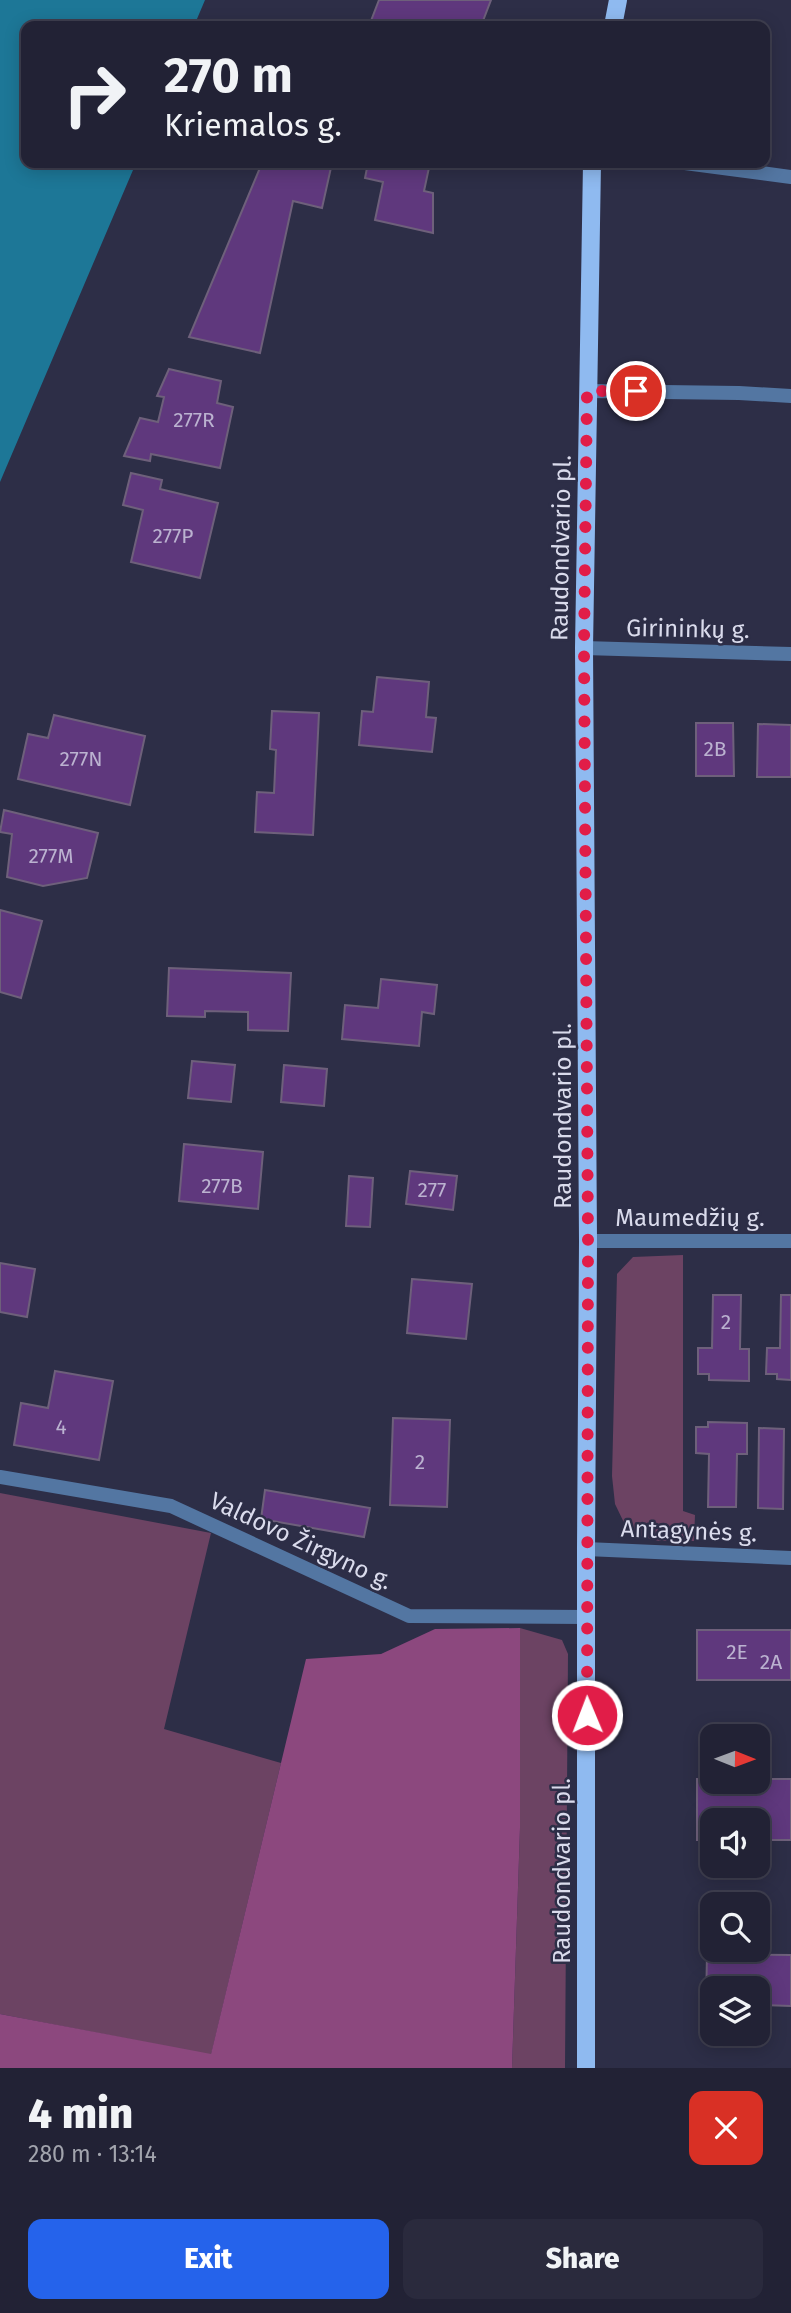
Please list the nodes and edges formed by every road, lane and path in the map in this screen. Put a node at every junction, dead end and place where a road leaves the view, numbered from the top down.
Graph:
1 (618, 0) edge
2 (614, 21) edge
3 (592, 168) edge
4 (723, 168) edge
5 (791, 177) edge
6 (587, 391) junction
7 (791, 396) edge
8 (584, 649) junction
9 (791, 654) edge
10 (588, 1241) junction
11 (791, 1241) edge
12 (0, 1477) edge
13 (586, 1549) junction
14 (791, 1558) edge
15 (586, 1617) junction
16 (586, 2068) edge

1 - 2 main road
3 - 6 main road, Raudondvario pl.
4 - 5 street
6 - 7 street
6 - 8 main road, Raudondvario pl.
8 - 9 street, Girininkų g.
8 - 10 main road, Raudondvario pl.
10 - 11 street, Maumedžių g.
10 - 13 main road, Raudondvario pl.
12 - 15 street, Valdovo Žirgyno g.
13 - 14 street, Antagynės g.
13 - 15 main road, Raudondvario pl.
15 - 16 main road, Raudondvario pl.

